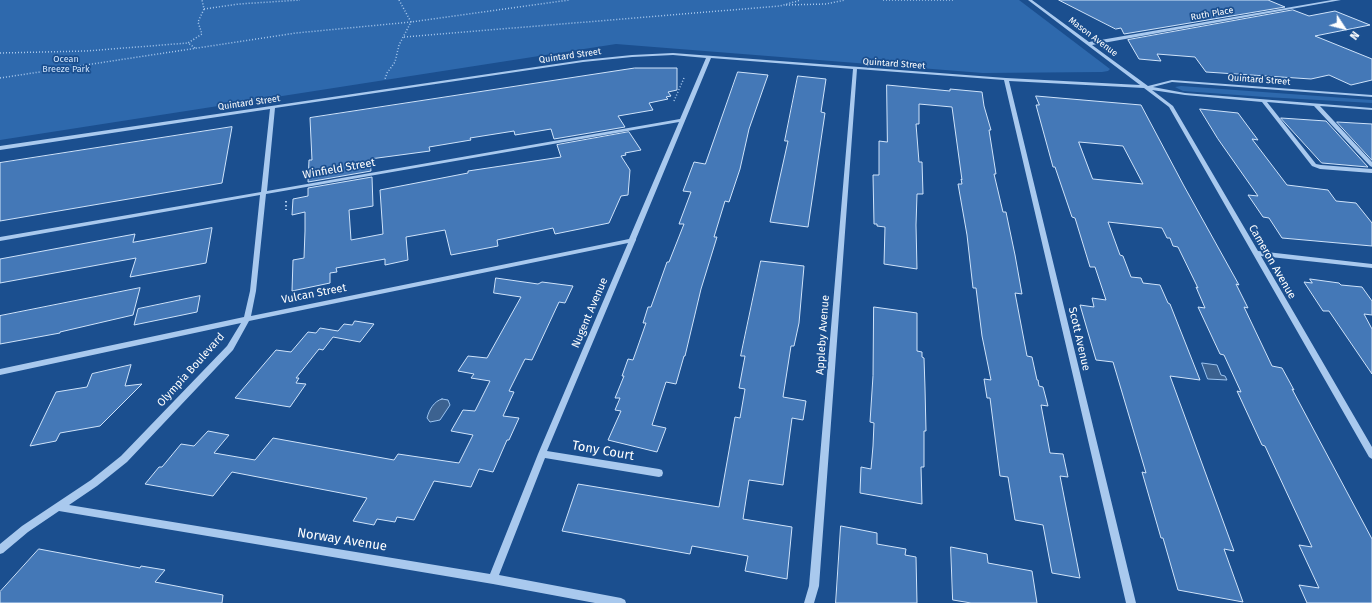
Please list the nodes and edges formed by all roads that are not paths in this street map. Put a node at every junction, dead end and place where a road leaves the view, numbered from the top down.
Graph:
1 (1030, 0) edge
2 (1339, 0) edge
3 (1088, 44) junction
4 (709, 57) junction
5 (855, 69) junction
6 (1006, 79) junction
7 (1146, 87) junction
8 (1372, 96) edge
9 (1264, 101) junction
10 (1316, 105) junction
11 (273, 107) junction
12 (1372, 109) edge
13 (682, 120) junction
14 (0, 148) edge
15 (1372, 165) edge
16 (1372, 171) edge
17 (264, 192) junction
18 (0, 239) edge
19 (633, 240) junction
20 (1255, 253) junction
21 (1372, 266) edge
22 (247, 319) junction
23 (0, 372) edge
24 (1362, 438) junction
25 (1372, 439) edge
26 (542, 454) junction
27 (1372, 455) edge
28 (659, 473) dead end
29 (59, 507) junction
30 (0, 550) edge
31 (493, 578) junction
32 (621, 603) edge
33 (809, 603) edge
34 (1131, 603) edge

1 - 3 street, Mason Avenue
2 - 3 street, Ruth Place
3 - 7 street, Mason Avenue
4 - 5 street, Quintard Street
4 - 11 street, Quintard Street
4 - 13 street, Nugent Avenue
5 - 6 street, Quintard Street
5 - 33 street, Appleby Avenue
6 - 7 street, Quintard Street
6 - 34 street, Scott Avenue
7 - 8 street, Quintard Street
7 - 9 street, Quintard Street
7 - 20 street, Cameron Avenue
9 - 10 street, Quintard Street
9 - 16 street
10 - 12 street, Quintard Street
10 - 15 street
11 - 14 street, Quintard Street
11 - 17 street, Olympia Boulevard
13 - 17 street, Winfield Street
13 - 19 street, Nugent Avenue
17 - 18 street, Winfield Street
17 - 22 street, Olympia Boulevard
19 - 22 street, Vulcan Street
19 - 26 street, Nugent Avenue
20 - 21 street
20 - 24 street, Cameron Avenue
22 - 23 street, Vulcan Street
22 - 29 street, Olympia Boulevard
24 - 25 street
24 - 27 street, Cameron Avenue
26 - 28 street, Tony Court
26 - 31 street, Nugent Avenue
29 - 30 street, Olympia Boulevard
29 - 31 street, Norway Avenue
31 - 32 street, Norway Avenue

